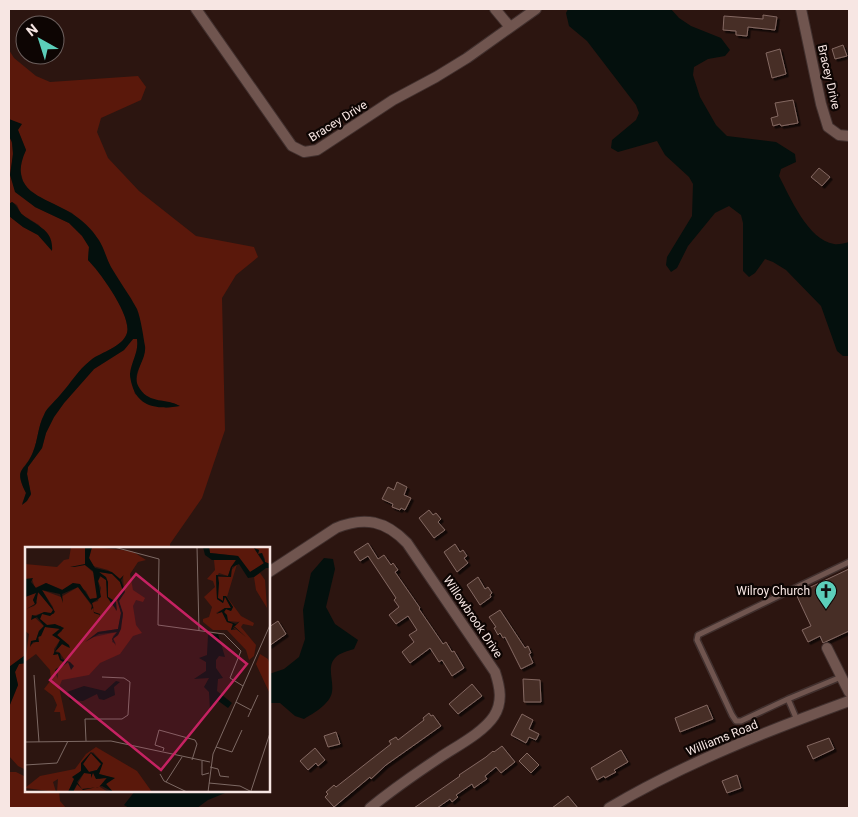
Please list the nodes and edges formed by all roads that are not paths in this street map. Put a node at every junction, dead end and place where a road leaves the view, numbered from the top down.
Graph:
1 (196, 9) edge
2 (495, 9) edge
3 (536, 9) edge
4 (801, 9) edge
5 (510, 26) junction
6 (849, 136) edge
7 (849, 562) edge
8 (270, 571) edge
9 (827, 648) dead end
10 (841, 677) junction
11 (849, 692) edge
12 (788, 700) junction
13 (849, 701) edge
14 (797, 721) junction
15 (370, 808) edge
16 (609, 808) edge

1 - 5 street, Bracey Drive
2 - 5 street
3 - 5 street, Bracey Drive
4 - 6 street, Bracey Drive
7 - 12 lane
8 - 15 street, Willowbrook Drive
9 - 10 street
10 - 11 street
10 - 12 lane
12 - 14 lane
13 - 14 street, Williams Road
14 - 16 street, Williams Road

